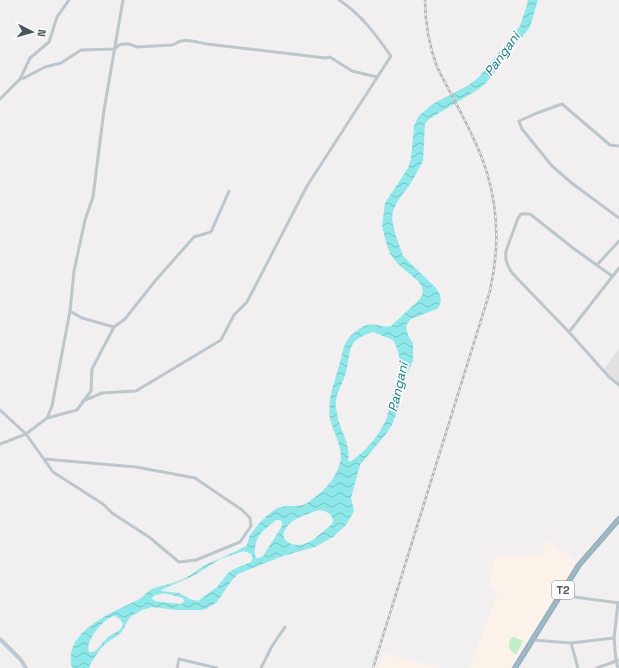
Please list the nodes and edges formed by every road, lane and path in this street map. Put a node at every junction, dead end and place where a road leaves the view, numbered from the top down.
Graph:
1 (69, 0) edge
2 (123, 0) edge
3 (339, 0) edge
4 (115, 50) junction
5 (377, 77) junction
6 (20, 79) junction
7 (0, 99) edge
8 (619, 146) edge
9 (229, 191) dead end
10 (619, 218) edge
11 (619, 241) edge
12 (597, 265) junction
13 (619, 268) edge
14 (612, 276) junction
15 (70, 311) junction
16 (114, 327) junction
17 (569, 332) junction
18 (619, 385) edge
19 (83, 401) junction
20 (0, 410) edge
21 (47, 418) junction
22 (26, 434) junction
23 (0, 444) edge
24 (44, 459) junction
25 (619, 519) edge
26 (560, 595) junction
27 (619, 603) edge
28 (285, 627) dead end
29 (614, 638) junction
30 (0, 639) edge
31 (533, 640) junction
32 (570, 643) junction
33 (618, 660) edge
34 (26, 668) edge
35 (177, 668) edge
36 (217, 668) edge
37 (261, 668) edge
38 (515, 668) edge
39 (578, 668) edge
40 (597, 668) edge
41 (618, 668) edge

1 - 6 street
2 - 4 street
3 - 5 street
4 - 5 street
4 - 6 street
4 - 15 street
5 - 19 street
6 - 7 street
8 - 10 street
9 - 16 street
11 - 12 street
12 - 14 street
12 - 17 street
13 - 14 street
14 - 17 street
15 - 16 street
15 - 21 street
16 - 19 street
17 - 18 street
19 - 21 street
20 - 22 street
21 - 22 street
22 - 23 street
22 - 24 street
24 - 24 street
25 - 26 highway, T2
26 - 27 street
26 - 31 highway, T2
27 - 29 street
28 - 37 street
29 - 32 street
29 - 33 street
30 - 34 main road
31 - 32 street
31 - 38 highway, T2
32 - 39 street
33 - 40 street
33 - 41 street
35 - 36 street

